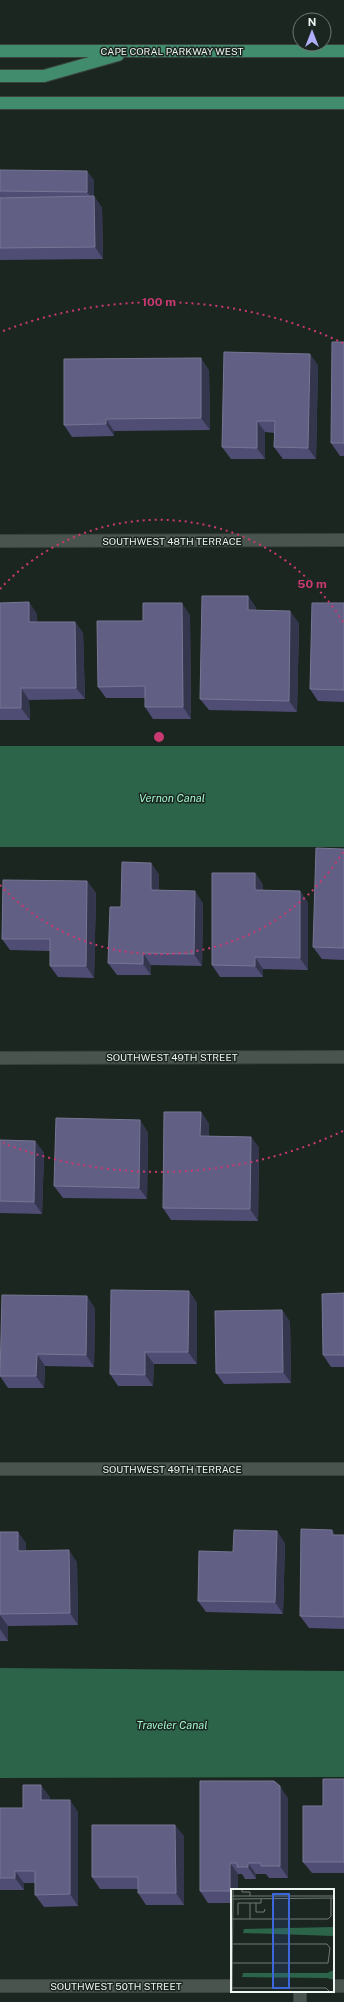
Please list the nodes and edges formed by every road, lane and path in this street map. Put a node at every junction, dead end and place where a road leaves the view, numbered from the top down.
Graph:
1 (0, 51) edge
2 (130, 51) junction
3 (344, 51) edge
4 (0, 76) edge
5 (0, 103) edge
6 (344, 103) edge
7 (344, 540) edge
8 (0, 541) edge
9 (344, 1057) edge
10 (0, 1058) edge
11 (0, 1469) edge
12 (344, 1469) edge
13 (0, 1986) edge
14 (231, 1986) edge

1 - 2 main road, CAPE CORAL PARKWAY WEST
2 - 3 main road, CAPE CORAL PARKWAY WEST
2 - 4 main road
5 - 6 main road
7 - 8 street, SOUTHWEST 48TH TERRACE
9 - 10 street, SOUTHWEST 49TH STREET
11 - 12 street, SOUTHWEST 49TH TERRACE
13 - 14 street, SOUTHWEST 50TH STREET

